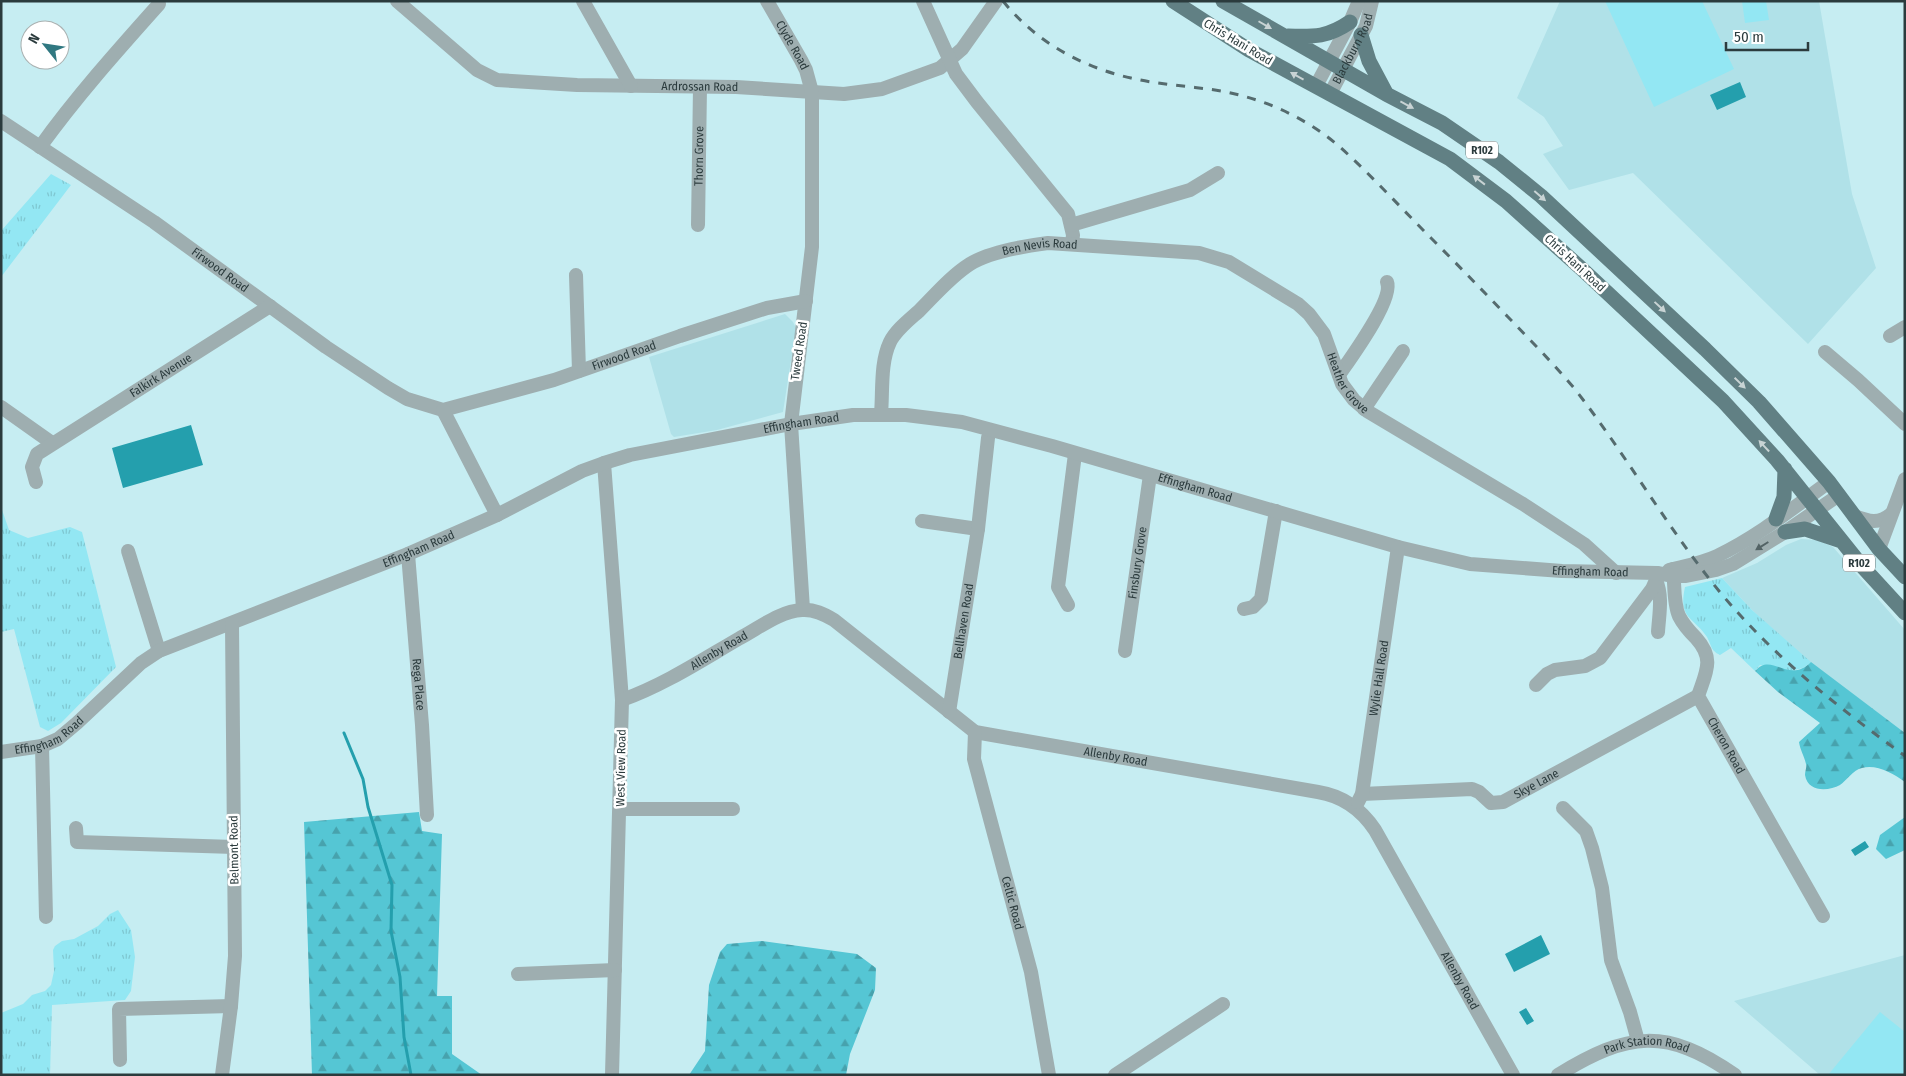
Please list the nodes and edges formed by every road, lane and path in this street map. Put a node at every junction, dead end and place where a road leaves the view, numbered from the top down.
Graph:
1 (396, 1) edge
2 (583, 1) edge
3 (767, 1) edge
4 (923, 1) edge
5 (996, 1) edge
6 (1173, 1) edge
7 (1223, 1) edge
8 (1359, 1) edge
9 (1372, 1) edge
10 (159, 4) dead end
11 (1350, 22) junction
12 (1362, 35) junction
13 (1284, 36) junction
14 (950, 61) junction
15 (1330, 61) junction
16 (1343, 70) junction
17 (631, 86) junction
18 (1316, 86) junction
19 (700, 87) junction
20 (812, 92) junction
21 (1330, 94) junction
22 (1386, 94) junction
23 (1, 121) edge
24 (40, 147) junction
25 (1218, 173) dead end
26 (698, 225) dead end
27 (1070, 225) junction
28 (1072, 244) junction
29 (576, 274) dead end
30 (1387, 282) dead end
31 (806, 301) junction
32 (270, 306) junction
33 (1905, 327) edge
34 (1890, 336) dead end
35 (1403, 351) dead end
36 (1825, 352) dead end
37 (579, 371) junction
38 (1339, 375) junction
39 (1, 407) edge
40 (1364, 409) junction
41 (442, 410) junction
42 (881, 414) junction
43 (791, 424) junction
44 (1905, 424) edge
45 (988, 438) dead end
46 (52, 443) junction
47 (1076, 454) junction
48 (604, 462) junction
49 (1785, 469) junction
50 (1150, 474) junction
51 (1905, 479) edge
52 (36, 482) dead end
53 (1829, 482) junction
54 (1839, 495) junction
55 (1808, 497) junction
56 (1818, 510) junction
57 (1276, 511) junction
58 (1892, 514) junction
59 (497, 515) junction
60 (1854, 516) junction
61 (1776, 519) junction
62 (922, 521) dead end
63 (978, 530) junction
64 (1785, 532) junction
65 (1842, 542) junction
66 (1398, 547) junction
67 (1879, 549) junction
68 (128, 551) dead end
69 (408, 554) junction
70 (1616, 573) junction
71 (1673, 573) junction
72 (1656, 577) junction
73 (1905, 577) edge
74 (1068, 605) dead end
75 (803, 609) junction
76 (1244, 609) dead end
77 (1905, 612) edge
78 (232, 624) junction
79 (1658, 632) dead end
80 (159, 651) junction
81 (1124, 652) dead end
82 (1536, 685) dead end
83 (1698, 696) junction
84 (622, 700) junction
85 (950, 712) junction
86 (975, 732) junction
87 (42, 746) junction
88 (1, 752) edge
89 (1362, 794) junction
90 (1356, 808) junction
91 (1564, 808) dead end
92 (733, 809) dead end
93 (620, 810) junction
94 (427, 815) dead end
95 (76, 828) dead end
96 (234, 847) junction
97 (1824, 916) dead end
98 (46, 917) dead end
99 (615, 970) junction
100 (518, 974) dead end
101 (1224, 1004) dead end
102 (231, 1006) junction
103 (1638, 1041) junction
104 (120, 1060) dead end
105 (222, 1075) edge
106 (612, 1075) edge
107 (1049, 1075) edge
108 (1115, 1075) edge
109 (1513, 1075) edge
110 (1558, 1075) edge
111 (1735, 1075) edge

1 - 17 street, Ardrossan Road
2 - 17 street
3 - 20 street, Clyde Road
4 - 14 street, Ben Nevis Road
5 - 14 street, Ardrossan Road
18 -> 6 main road, Chris Hani Road / R102
7 -> 13 main road, Chris Hani Road / R102
8 - 11 street, Blackburn Road
9 - 12 street, Blackburn Road
10 - 24 street
11 - 13 main road
11 - 15 street, Blackburn Road
12 - 16 street, Blackburn Road
12 - 22 main road
13 - 15 main road, Chris Hani Road / R102
14 - 20 street, Ardrossan Road
14 - 27 street, Ben Nevis Road
15 - 16 main road, Chris Hani Road / R102
15 - 18 street, Blackburn Road
16 - 21 street, Blackburn Road
16 - 22 main road, Chris Hani Road / R102
17 - 19 street, Ardrossan Road
18 - 21 main road, Chris Hani Road / R102
19 - 20 street, Ardrossan Road
19 - 26 street, Thorn Grove
20 - 31 street, Tweed Road
49 -> 21 main road, Chris Hani Road / R102
22 -> 53 main road, Chris Hani Road / R102
23 - 24 street, Firwood Road
24 - 32 street, Firwood Road
25 - 27 street
27 - 28 street, Ben Nevis Road
28 - 38 street, Heather Grove
28 - 42 street, Ben Nevis Road
29 - 37 street
30 - 38 street
31 - 37 street, Firwood Road
31 - 43 street, Tweed Road
32 - 41 street, Firwood Road
32 - 46 street, Falkirk Avenue
33 - 34 street
35 - 40 street
36 - 44 street
37 - 41 street, Firwood Road
38 - 40 street, Heather Grove
39 - 46 street
40 - 70 street, Heather Grove
41 - 59 street
42 - 43 street, Effingham Road
42 - 47 street, Effingham Road
43 - 48 street, Effingham Road
43 - 75 street, Tweed Road
45 - 63 street, Bellhaven Road
46 - 52 street, Falkirk Avenue
47 - 50 street, Effingham Road
47 - 74 street
48 - 59 street, Effingham Road
48 - 84 street, West View Road
49 - 55 main road, Chris Hani Road / R102
49 - 61 main road
50 - 57 street, Effingham Road
50 - 81 street, Finsbury Grove
51 - 58 street
53 - 54 main road, Chris Hani Road / R102
53 - 55 street, Effingham Road
54 - 56 street, Effingham Road
54 - 60 main road, Chris Hani Road / R102
55 - 56 main road, Chris Hani Road / R102
55 - 61 street, Effingham Road
56 - 64 street, Effingham Road
56 - 65 main road, Chris Hani Road / R102
57 - 66 street, Effingham Road
57 - 76 street
58 - 60 street
58 - 67 street
59 - 69 street, Effingham Road
60 - 67 main road, Chris Hani Road / R102
61 - 71 street, Effingham Road
62 - 63 street
63 - 85 street, Bellhaven Road
64 - 65 main road
64 -> 71 street, Effingham Road
65 - 77 main road, Chris Hani Road / R102
66 - 70 street, Effingham Road
66 - 89 street, Wylie Hall Road
67 - 73 main road, Chris Hani Road / R102
68 - 80 street
69 - 78 street, Effingham Road
69 - 94 street, Rega Place
70 - 72 street, Effingham Road
71 - 72 street, Effingham Road
71 - 83 street
72 - 79 street
72 - 82 street
75 - 84 street, Allenby Road
75 - 85 street, Allenby Road
78 - 80 street, Effingham Road
78 - 96 street, Belmont Road
80 - 87 street, Effingham Road
83 - 89 street, Skye Lane
83 - 97 street, Cheron Road
84 - 93 street, West View Road
85 - 86 street, Allenby Road
86 - 90 street, Allenby Road
86 - 107 street, Celtic Road
87 - 88 street, Effingham Road
87 - 98 street
89 - 90 street, Wylie Hall Road
90 - 109 street, Allenby Road
91 - 103 street
92 - 93 street
93 - 99 street, West View Road
95 - 96 street
96 - 102 street, Belmont Road
99 - 100 street
99 - 106 street, West View Road
101 - 108 street
102 - 104 street
102 - 105 street, Belmont Road
103 - 110 street, Park Station Road
103 - 111 street, Park Station Road

